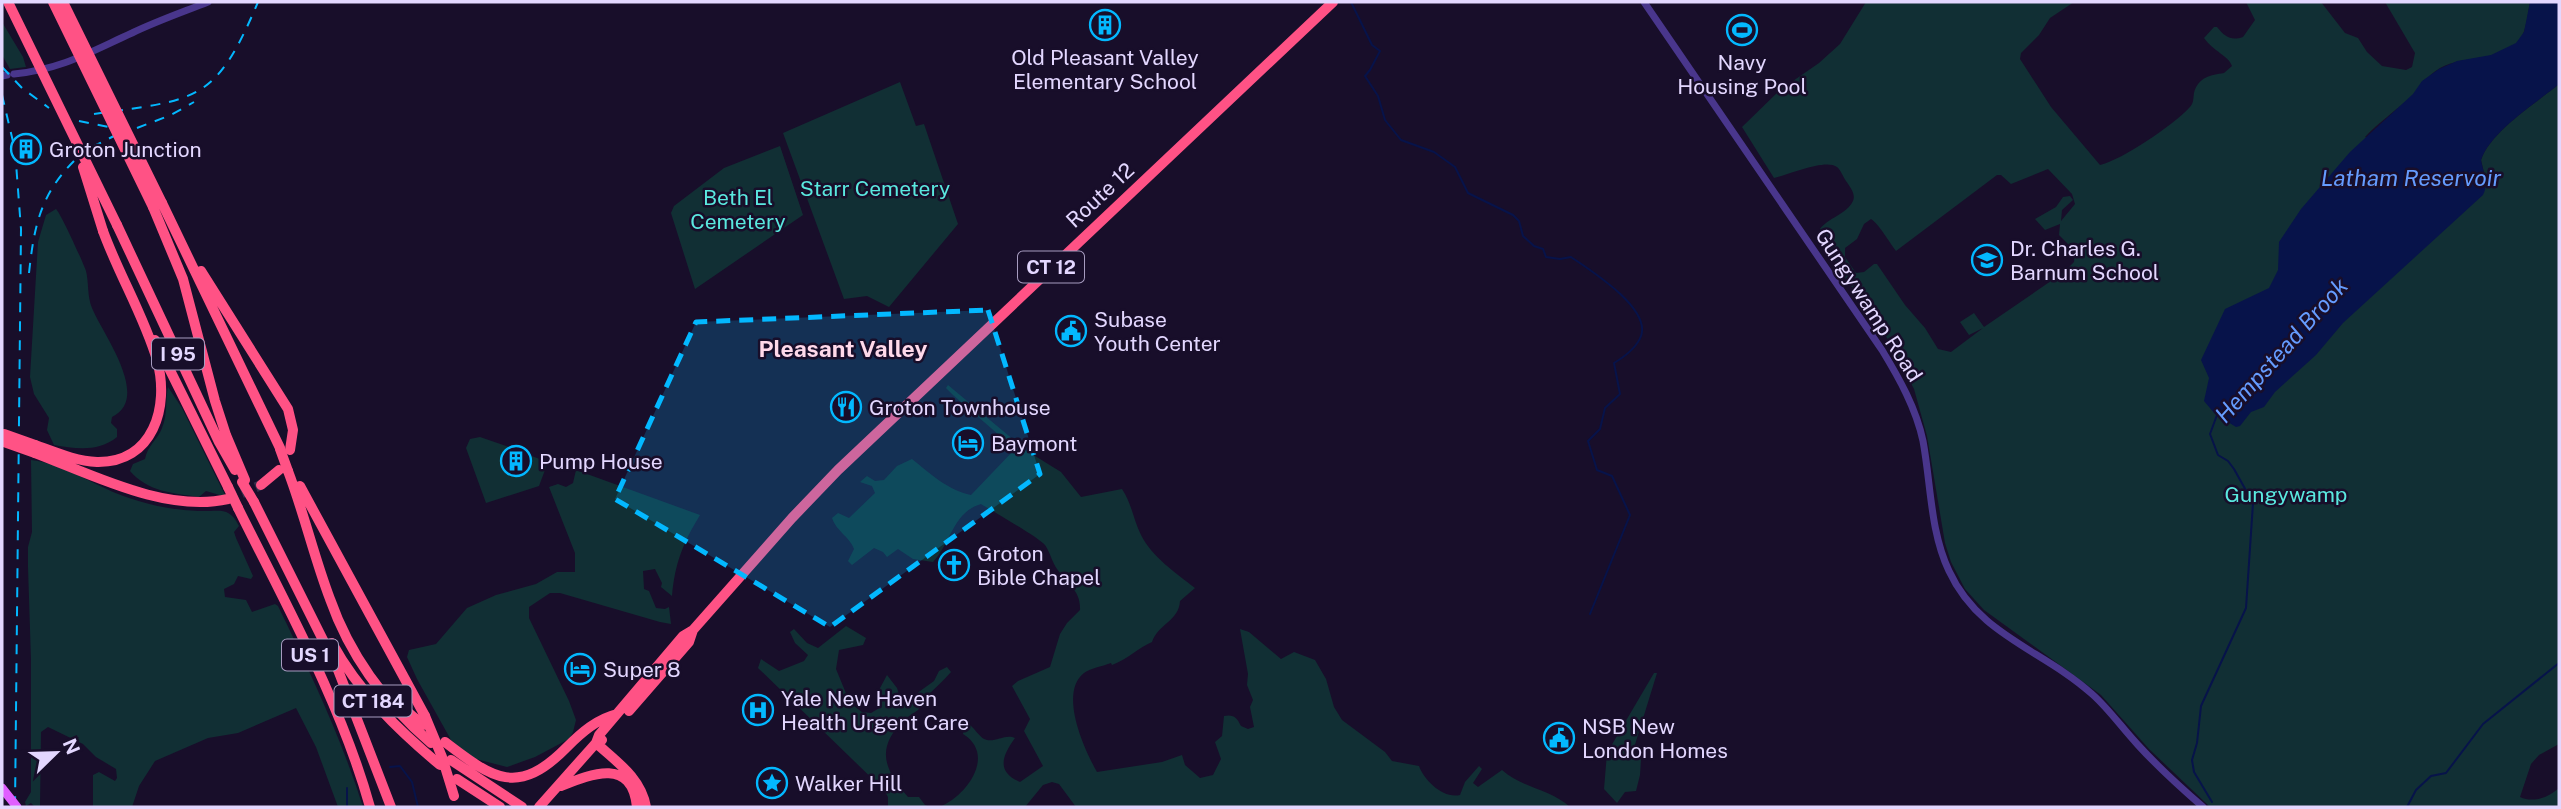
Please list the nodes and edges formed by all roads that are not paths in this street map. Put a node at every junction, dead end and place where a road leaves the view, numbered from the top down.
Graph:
1 (8, 2) edge
2 (53, 2) edge
3 (63, 2) edge
4 (208, 2) edge
5 (1333, 2) edge
6 (1644, 2) edge
7 (8, 75) edge
8 (66, 120) junction
9 (157, 205) junction
10 (185, 252) junction
11 (119, 268) junction
12 (3, 438) edge
13 (282, 448) junction
14 (35, 449) junction
15 (286, 469) junction
16 (244, 481) junction
17 (261, 485) tunnel mouth
18 (228, 499) tunnel mouth
19 (268, 529) junction
20 (694, 630) junction
21 (366, 671) junction
22 (618, 714) junction
23 (424, 721) junction
24 (445, 742) dead end
25 (431, 743) dead end
26 (596, 743) junction
27 (451, 760) dead end
28 (440, 765) dead end
29 (457, 779) dead end
30 (557, 787) junction
31 (2, 788) edge
32 (519, 806) edge
33 (17, 807) edge
34 (370, 807) edge
35 (391, 807) edge
36 (456, 807) edge
37 (500, 807) edge
38 (539, 807) edge
39 (637, 807) edge
40 (646, 807) edge
41 (2203, 807) edge

1 - 8 highway, I 95, bridge
2 - 9 highway, bridge
3 - 9 highway, I 95, bridge
4 - 7 street
5 - 20 highway, Route 12 / CT 12
6 - 41 street, Gungywamp Road
8 - 11 highway, US 1, bridge
8 - 16 highway, I 95, bridge
9 - 10 highway, I 95
9 - 16 highway
10 - 13 highway, I 95
10 - 13 highway
11 - 14 highway
11 - 34 highway, US 1, bridge
12 - 14 highway, bridge
13 - 15 highway, US 1, bridge
14 - 18 highway
15 - 17 highway
15 - 21 highway, US 1
15 - 23 highway
16 - 19 highway, I 95, bridge
19 - 28 highway, CT 184
19 - 35 highway, I 95
20 - 22 highway, Route 12 / CT 12
20 - 26 highway, Route 12 / CT 12
21 - 23 highway
21 - 25 highway, US 1
22 - 24 highway
22 - 26 highway, Route 12 / CT 12
23 - 36 highway, bridge
26 - 30 highway, Route 12 / CT 12
26 - 40 highway
27 - 32 highway
29 - 37 highway
30 - 38 highway, Route 12
30 - 39 highway
31 - 33 main road, bridge

